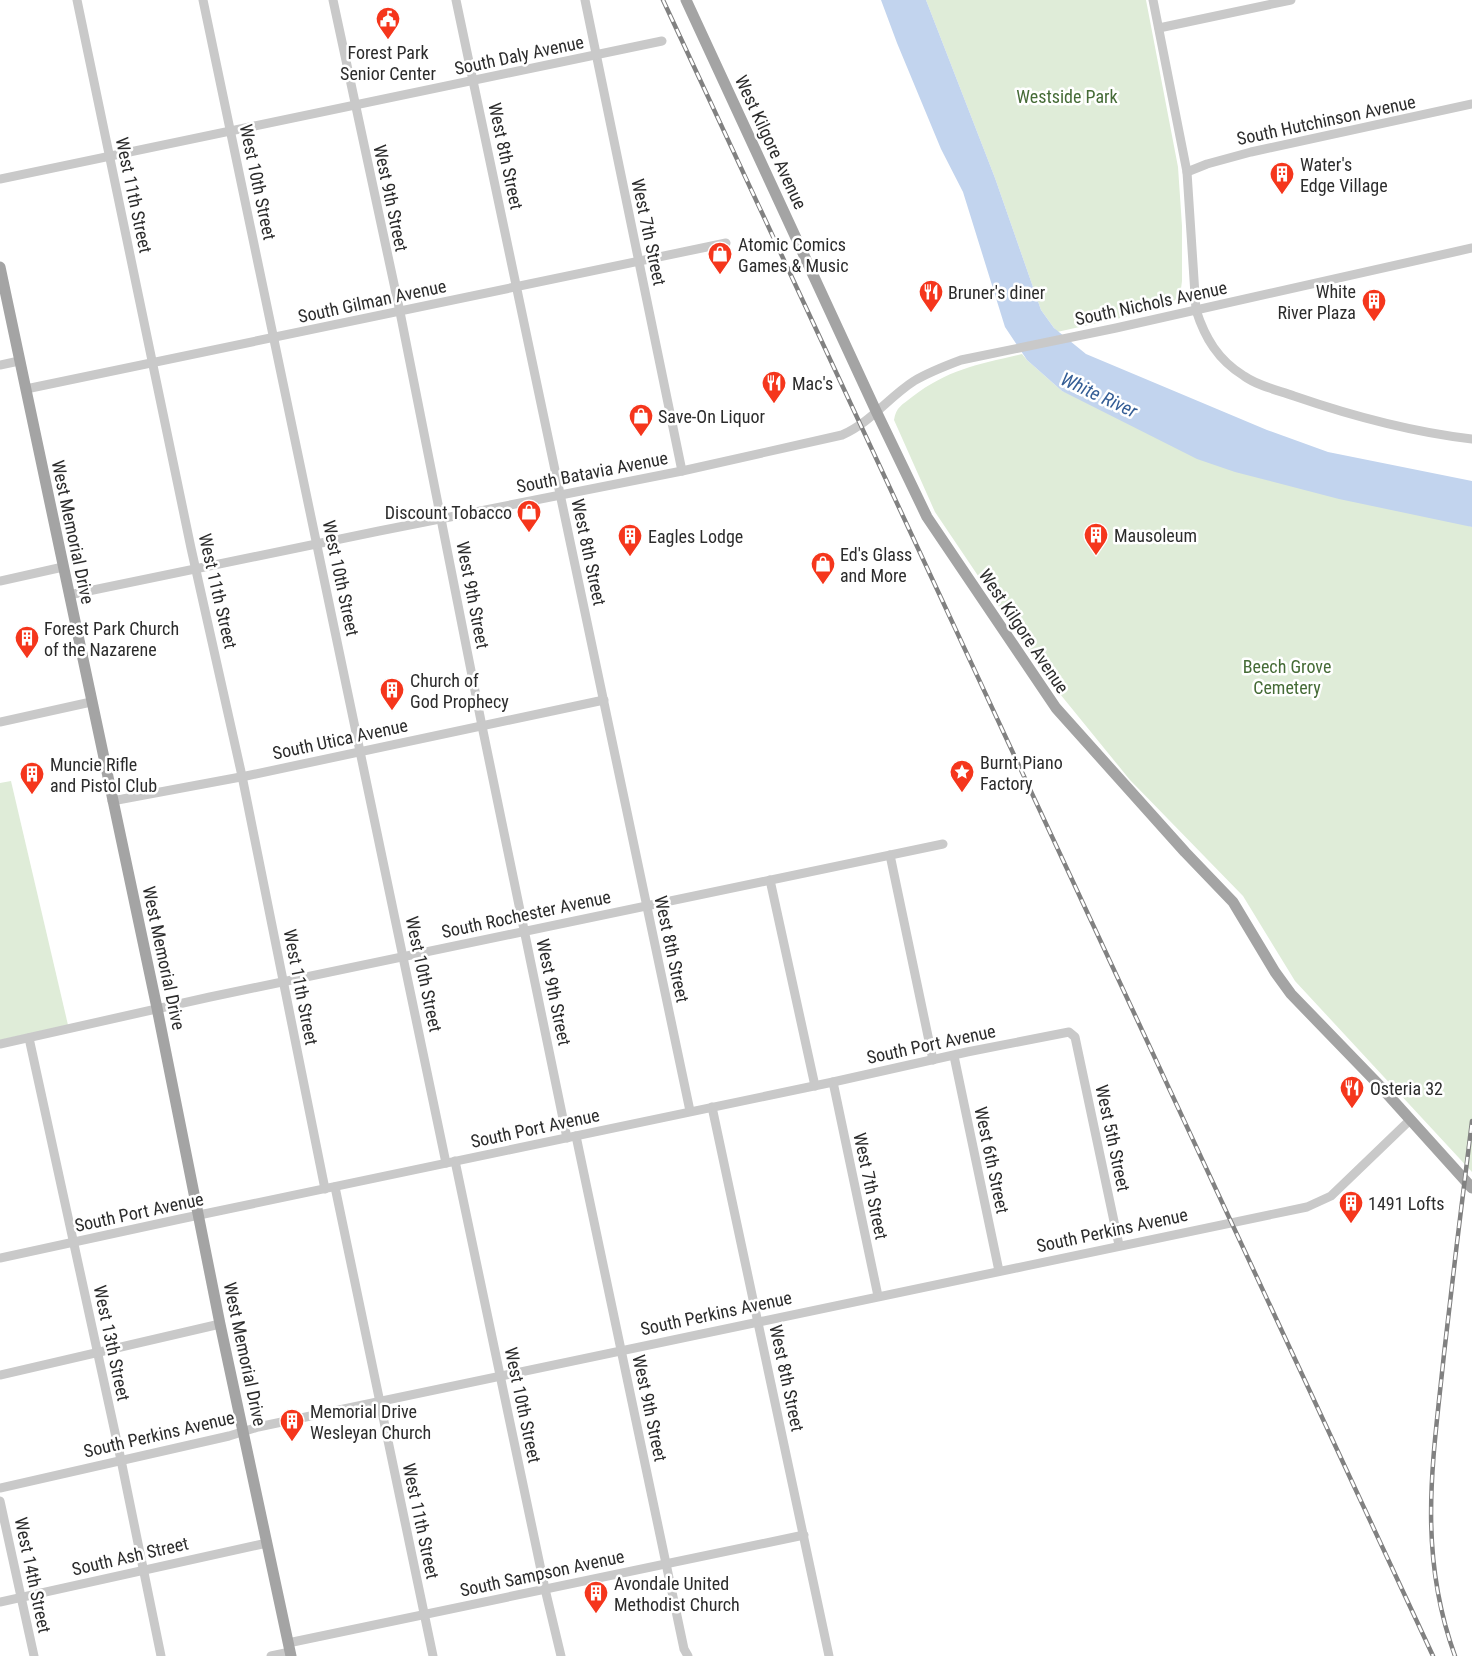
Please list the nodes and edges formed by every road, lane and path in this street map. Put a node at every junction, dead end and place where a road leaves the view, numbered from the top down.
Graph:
1 (77, 0) edge
2 (203, 0) edge
3 (333, 0) edge
4 (456, 0) edge
5 (585, 0) edge
6 (686, 0) edge
7 (1153, 0) edge
8 (1291, 0) edge
9 (1159, 28) junction
10 (662, 41) dead end
11 (596, 55) junction
12 (473, 81) junction
13 (354, 104) junction
14 (1472, 104) edge
15 (231, 131) junction
16 (110, 156) junction
17 (1188, 172) junction
18 (0, 179) edge
19 (726, 243) dead end
20 (1472, 248) edge
21 (638, 261) junction
22 (0, 267) edge
23 (517, 287) junction
24 (1196, 310) junction
25 (400, 312) junction
26 (274, 338) junction
27 (20, 361) junction
28 (152, 363) junction
29 (0, 365) edge
30 (26, 389) junction
31 (876, 411) junction
32 (856, 428) joint
33 (1472, 439) edge
34 (682, 471) junction
35 (561, 494) junction
36 (442, 518) junction
37 (318, 544) junction
38 (63, 567) junction
39 (196, 569) junction
40 (0, 582) edge
41 (68, 595) junction
42 (604, 700) junction
43 (91, 702) junction
44 (0, 722) edge
45 (482, 726) junction
46 (360, 751) junction
47 (242, 776) junction
48 (112, 801) junction
49 (943, 844) dead end
50 (890, 854) junction
51 (770, 880) junction
52 (647, 906) junction
53 (524, 931) junction
54 (403, 957) junction
55 (284, 982) junction
56 (157, 1008) junction
57 (1075, 1037) joint
58 (29, 1038) junction
59 (0, 1044) edge
60 (954, 1056) junction
61 (933, 1060) junction
62 (833, 1082) junction
63 (815, 1086) junction
64 (712, 1107) junction
65 (690, 1111) junction
66 (1410, 1120) junction
67 (571, 1137) junction
68 (451, 1162) junction
69 (335, 1187) junction
70 (1472, 1188) edge
71 (325, 1189) junction
72 (199, 1215) junction
73 (74, 1242) junction
74 (1119, 1245) junction
75 (0, 1258) edge
76 (999, 1271) junction
77 (878, 1296) junction
78 (757, 1321) junction
79 (220, 1324) junction
80 (621, 1350) junction
81 (97, 1352) junction
82 (0, 1375) edge
83 (500, 1375) junction
84 (380, 1401) junction
85 (244, 1432) junction
86 (121, 1460) junction
87 (0, 1488) edge
88 (0, 1501) edge
89 (804, 1535) junction
90 (267, 1543) junction
91 (666, 1564) junction
92 (143, 1571) junction
93 (545, 1589) junction
94 (22, 1597) junction
95 (0, 1602) edge
96 (425, 1614) junction
97 (289, 1650) edge
98 (34, 1656) edge
99 (161, 1656) edge
100 (271, 1656) edge
101 (433, 1656) edge
102 (561, 1656) edge
103 (688, 1656) edge
104 (829, 1656) edge

1 - 16 street, West 11th Street
2 - 15 street, West 10th Street
3 - 13 street, West 9th Street
4 - 12 street, West 8th Street
5 - 11 street, West 7th Street
6 - 31 main road, West Kilgore Avenue
7 - 9 street
8 - 9 street
9 - 17 street
10 - 11 street, South Daly Avenue
11 - 12 street, South Daly Avenue
11 - 21 street, West 7th Street
12 - 13 street, South Daly Avenue
12 - 23 street, West 8th Street
13 - 15 street, South Daly Avenue
13 - 25 street, West 9th Street
14 - 17 street, South Hutchinson Avenue
15 - 16 street, South Daly Avenue
15 - 26 street, West 10th Street
16 - 18 street, South Daly Avenue
16 - 28 street, West 11th Street
17 - 24 street
19 - 21 street, South Gilman Avenue
20 - 24 street, South Nichols Avenue
21 - 23 street, South Gilman Avenue
21 - 34 street, West 7th Street
22 - 27 main road, West Memorial Drive
23 - 25 street, South Gilman Avenue
23 - 35 street, West 8th Street
24 - 31 street, South Nichols Avenue
24 - 33 street
25 - 26 street, South Gilman Avenue
25 - 36 street, West 9th Street
26 - 28 street, South Gilman Avenue
26 - 37 street, West 10th Street
27 - 29 street
27 - 30 main road, West Memorial Drive
28 - 30 street, South Gilman Avenue
28 - 39 street, West 11th Street
30 - 38 main road, West Memorial Drive
31 - 32 street, South Nichols Avenue
31 - 66 main road, West Kilgore Avenue
32 - 34 street, South Batavia Avenue
34 - 35 street, South Batavia Avenue
35 - 36 street, South Batavia Avenue
35 - 42 street, West 8th Street
36 - 37 street, South Batavia Avenue
36 - 45 street, West 9th Street
37 - 39 street, South Batavia Avenue
37 - 46 street, West 10th Street
38 - 40 street
38 - 41 main road, West Memorial Drive
39 - 41 street, South Batavia Avenue
39 - 47 street, West 11th Street
41 - 43 main road, West Memorial Drive
42 - 45 street, South Utica Avenue
42 - 52 street, West 8th Street
43 - 44 street
43 - 48 main road, West Memorial Drive
45 - 46 street, South Utica Avenue
45 - 53 street, West 9th Street
46 - 47 street, South Utica Avenue
46 - 54 street, West 10th Street
47 - 48 street, South Utica Avenue
47 - 55 street, West 11th Street
48 - 56 main road, West Memorial Drive
49 - 50 street, South Rochester Avenue
50 - 51 street, South Rochester Avenue
50 - 61 street
51 - 52 street, South Rochester Avenue
51 - 63 street
52 - 53 street, South Rochester Avenue
52 - 65 street, West 8th Street
53 - 54 street, South Rochester Avenue
53 - 67 street, West 9th Street
54 - 55 street, South Rochester Avenue
54 - 68 street, West 10th Street
55 - 56 street, South Rochester Avenue
55 - 71 street, West 11th Street
56 - 58 street, South Rochester Avenue
56 - 72 main road, West Memorial Drive
57 - 60 street, South Port Avenue
57 - 74 street, West 5th Street
58 - 59 street, South Rochester Avenue
58 - 73 street, West 13th Street
60 - 61 street, South Port Avenue
60 - 76 street, West 6th Street
61 - 62 street, South Port Avenue
62 - 63 street, South Port Avenue
62 - 77 street, West 7th Street
63 - 64 street, South Port Avenue
64 - 65 street, South Port Avenue
64 - 78 street, West 8th Street
65 - 67 street, South Port Avenue
66 - 70 main road, West Kilgore Avenue
66 - 74 street, South Perkins Avenue
67 - 68 street, South Port Avenue
67 - 80 street, West 9th Street
68 - 69 street, South Port Avenue
68 - 83 street, West 10th Street
69 - 71 street, South Port Avenue
69 - 84 street, West 11th Street
71 - 72 street, South Port Avenue
72 - 73 street, South Port Avenue
72 - 79 main road, West Memorial Drive
73 - 75 street, South Port Avenue
73 - 81 street, West 13th Street
74 - 76 street, South Perkins Avenue
76 - 77 street, South Perkins Avenue
77 - 78 street, South Perkins Avenue
78 - 80 street, South Perkins Avenue
78 - 89 street, West 8th Street
79 - 81 street
79 - 85 main road, West Memorial Drive
80 - 83 street, South Perkins Avenue
80 - 91 street, West 9th Street
81 - 82 street
81 - 86 street, West 13th Street
83 - 84 street, South Perkins Avenue
83 - 93 street, West 10th Street
84 - 85 street, South Perkins Avenue
84 - 96 street, West 11th Street
85 - 86 street, South Perkins Avenue
85 - 90 main road, West Memorial Drive
86 - 87 street, South Perkins Avenue
86 - 92 street, West 13th Street
88 - 94 street, West 14th Street
89 - 91 street, South Sampson Avenue
89 - 104 street, West 8th Street
90 - 92 street, South Ash Street
90 - 97 main road, West Memorial Drive
91 - 93 street, South Sampson Avenue
91 - 103 street, West 9th Street
92 - 94 street, South Ash Street
92 - 99 street, West 13th Street
93 - 96 street, South Sampson Avenue
93 - 102 street, West 10th Street
94 - 95 street, South Ash Street
94 - 98 street, West 14th Street
96 - 97 street, South Sampson Avenue
96 - 101 street, West 11th Street
97 - 100 street, South Sampson Avenue

